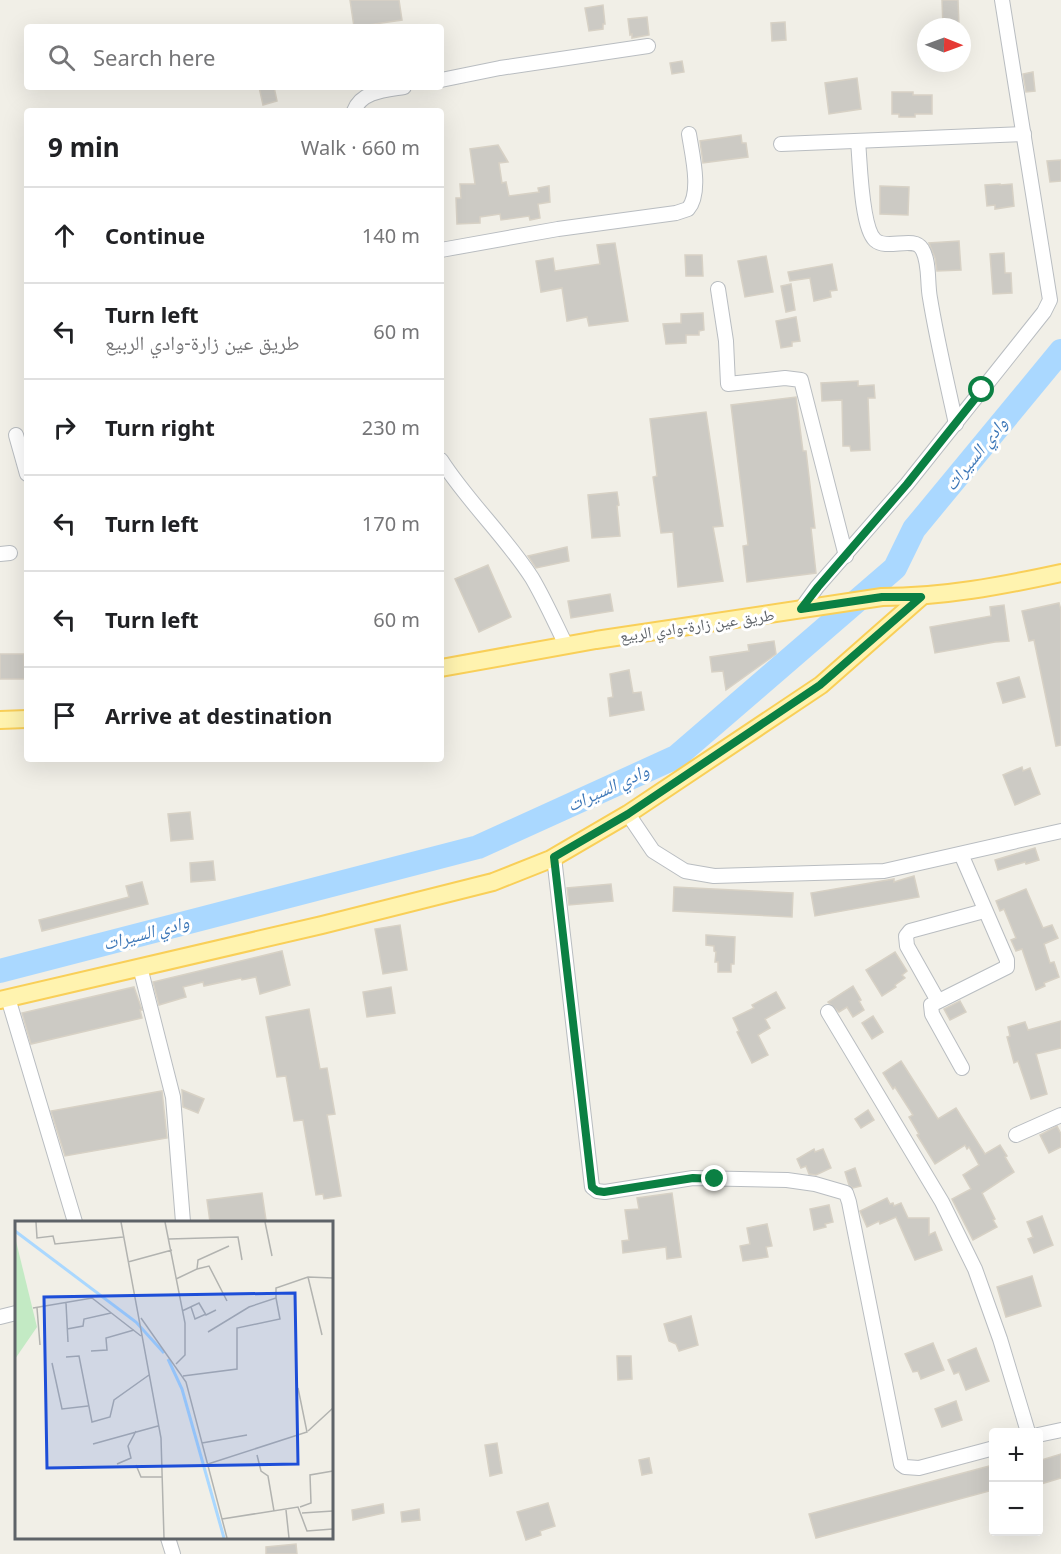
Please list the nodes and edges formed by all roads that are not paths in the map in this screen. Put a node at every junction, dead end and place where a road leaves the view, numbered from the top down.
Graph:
1 (1002, 0) edge
2 (648, 46) dead end
3 (444, 79) edge
4 (389, 90) edge
5 (355, 108) edge
6 (688, 134) dead end
7 (1024, 134) junction
8 (858, 141) junction
9 (781, 144) dead end
10 (444, 249) edge
11 (718, 289) dead end
12 (956, 424) junction
13 (16, 435) dead end
14 (24, 463) edge
15 (444, 464) edge
16 (846, 556) junction
17 (1061, 573) edge
18 (921, 597) junction
19 (801, 609) junction
20 (566, 645) junction
21 (444, 667) edge
22 (24, 719) edge
23 (0, 720) edge
24 (628, 814) junction
25 (1061, 831) edge
26 (961, 854) junction
27 (554, 857) junction
28 (984, 911) junction
29 (140, 967) junction
30 (4, 999) edge
31 (938, 1001) junction
32 (828, 1012) dead end
33 (962, 1068) dead end
34 (1061, 1115) edge
35 (1016, 1135) dead end
36 (75, 1221) edge
37 (183, 1221) edge
38 (15, 1313) edge
39 (0, 1317) edge
40 (1027, 1428) edge
41 (1061, 1430) edge
42 (1043, 1434) edge
43 (989, 1449) edge
44 (168, 1539) edge
45 (173, 1554) edge

1 - 7 street
2 - 3 street
4 - 5 street
6 - 10 street
7 - 8 street
7 - 12 street
8 - 9 street
8 - 12 street
11 - 16 street
12 - 16 street
13 - 14 street
15 - 20 street
16 - 19 street
17 - 18 main road, طريق عين زارة-وادي الربيع
18 - 19 main road, طريق عين زارة-وادي الربيع
18 - 24 main road
19 - 20 main road, طريق عين زارة-وادي الربيع
20 - 21 main road, طريق عين زارة-وادي الربيع
22 - 23 main road
24 - 26 street
24 - 27 main road
25 - 26 street
26 - 28 street
27 - 29 main road
27 - 43 street
28 - 31 street
28 - 31 street
29 - 30 main road
29 - 37 street
30 - 36 street
31 - 33 street
32 - 40 street
34 - 35 street
38 - 39 street
41 - 42 street
44 - 45 street

